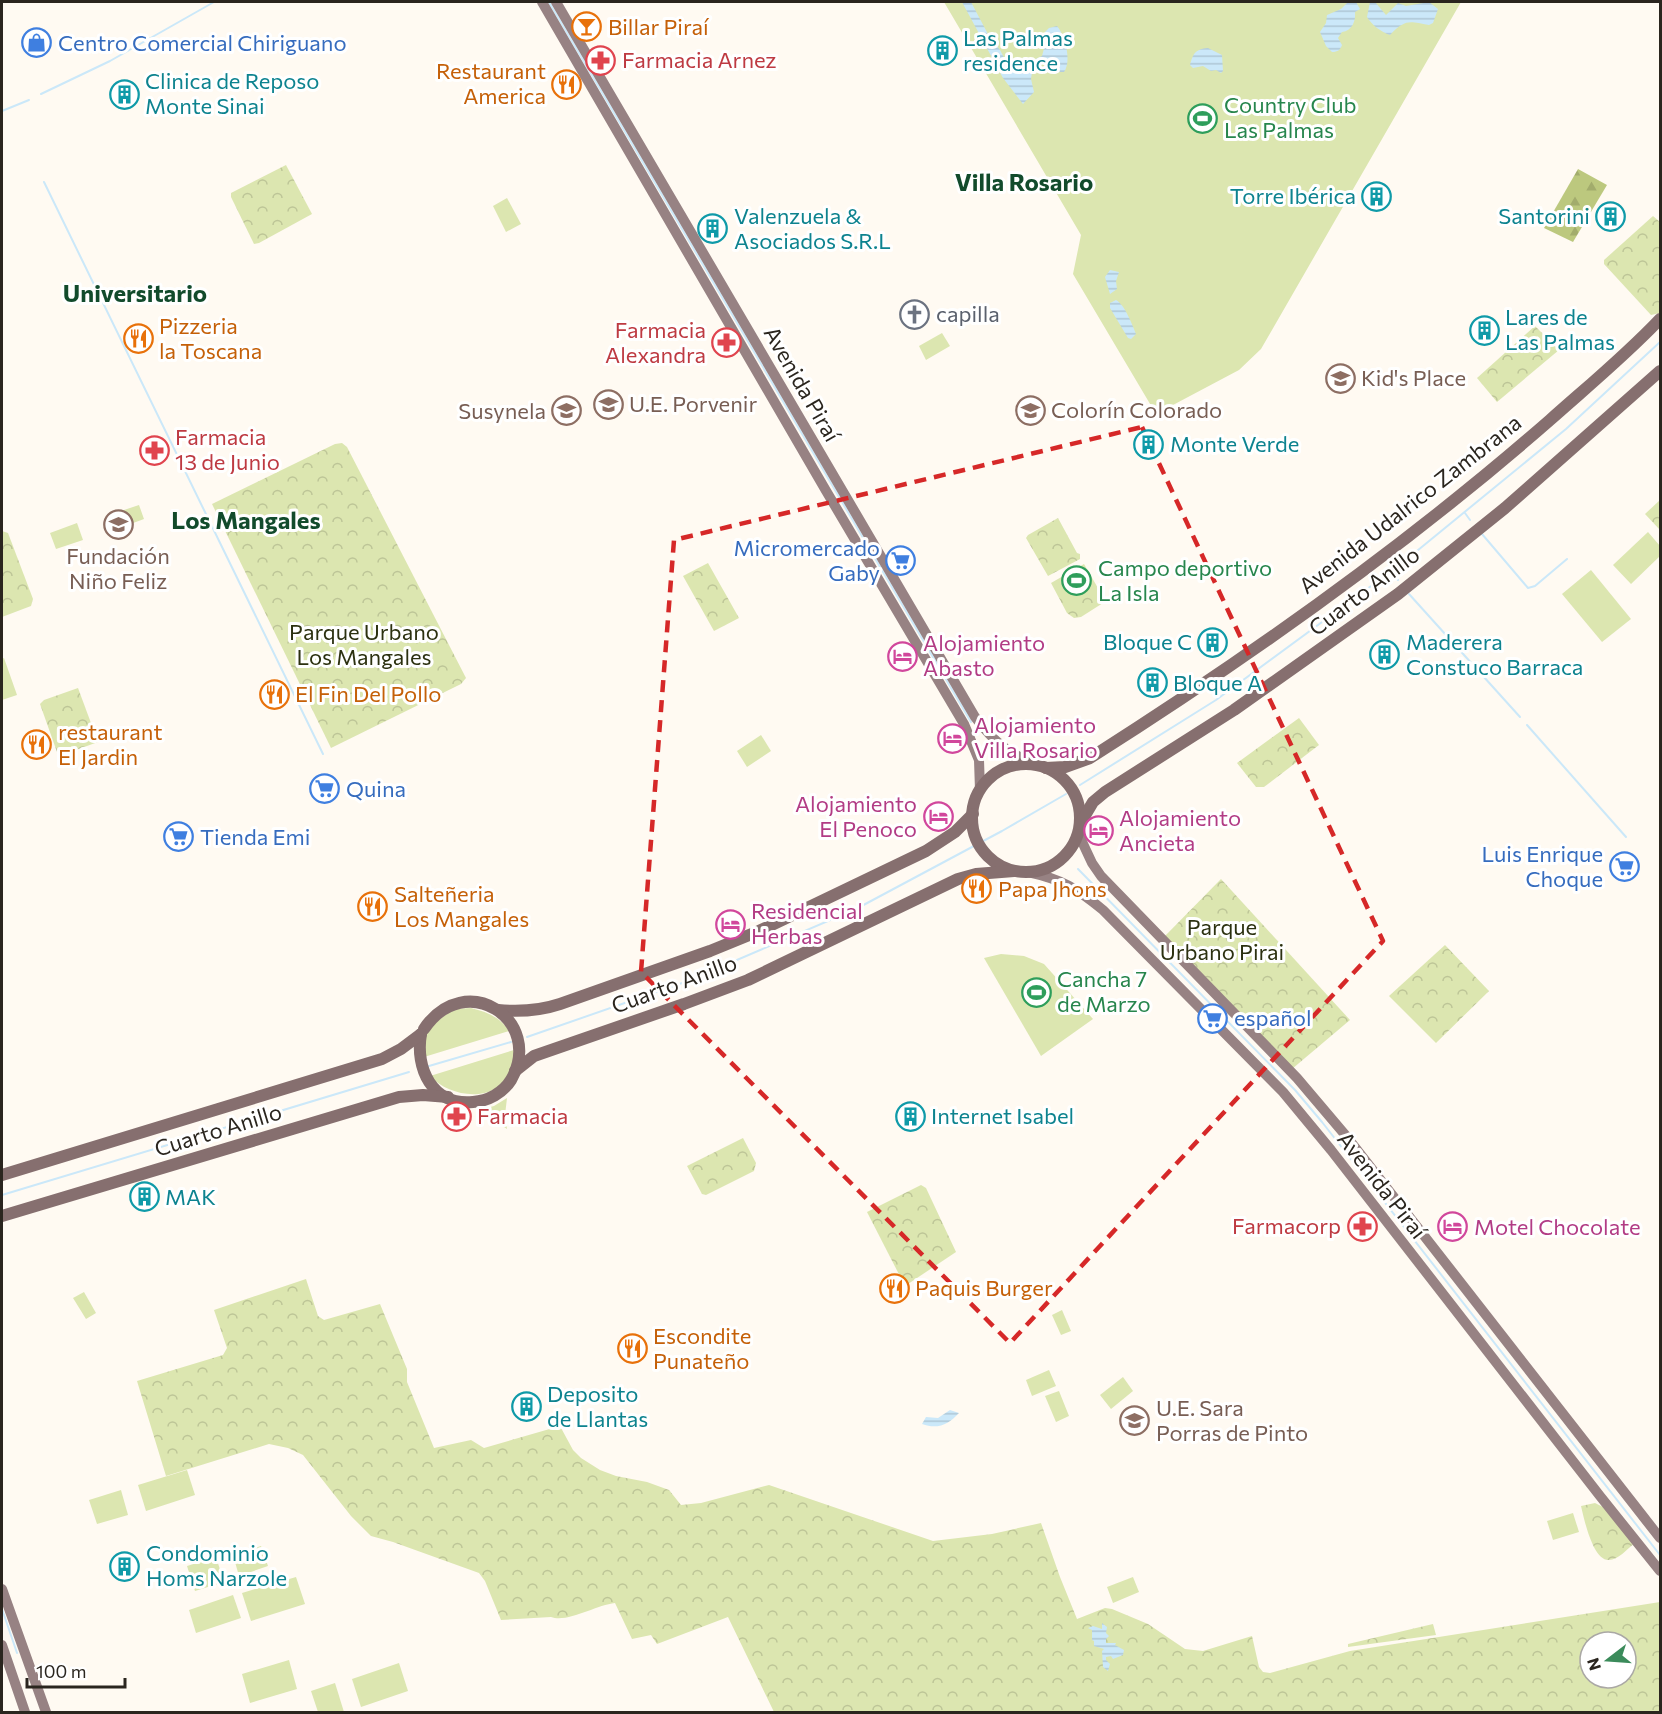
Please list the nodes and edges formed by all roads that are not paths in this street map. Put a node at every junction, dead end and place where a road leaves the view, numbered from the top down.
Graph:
1 (542, 2) edge
2 (556, 2) edge
3 (606, 98) junction
4 (1660, 319) edge
5 (743, 335) junction
6 (1660, 371) edge
7 (1041, 766) junction
8 (980, 790) junction
9 (972, 814) junction
10 (1079, 829) junction
11 (1014, 871) junction
12 (1028, 872) junction
13 (498, 1010) junction
14 (422, 1031) junction
15 (515, 1071) junction
16 (448, 1097) junction
17 (2, 1175) edge
18 (2, 1216) edge
19 (1660, 1538) edge
20 (1660, 1571) edge
21 (2, 1589) edge
22 (2, 1645) edge
23 (26, 1713) edge
24 (46, 1713) edge

1 - 3 main road, Avenida Piraí
2 - 3 main road, Avenida Piraí
3 - 5 main road, Avenida Piraí
4 - 7 highway, Avenida Udalrico Zambrana
5 - 7 main road, Avenida Piraí
5 - 8 main road, Avenida Piraí
6 - 10 highway, Cuarto Anillo
7 - 8 highway
7 - 10 highway
8 - 9 highway
9 - 11 highway
9 - 13 highway, Cuarto Anillo
10 - 12 highway
10 - 19 main road, Avenida Piraí
11 - 12 highway
11 - 15 highway, Cuarto Anillo
12 - 20 main road, Avenida Piraí
13 - 14 highway
13 - 15 highway
14 - 16 highway
14 - 17 highway, Cuarto Anillo
15 - 16 highway
16 - 18 highway, Cuarto Anillo
21 - 24 main road
22 - 23 main road

